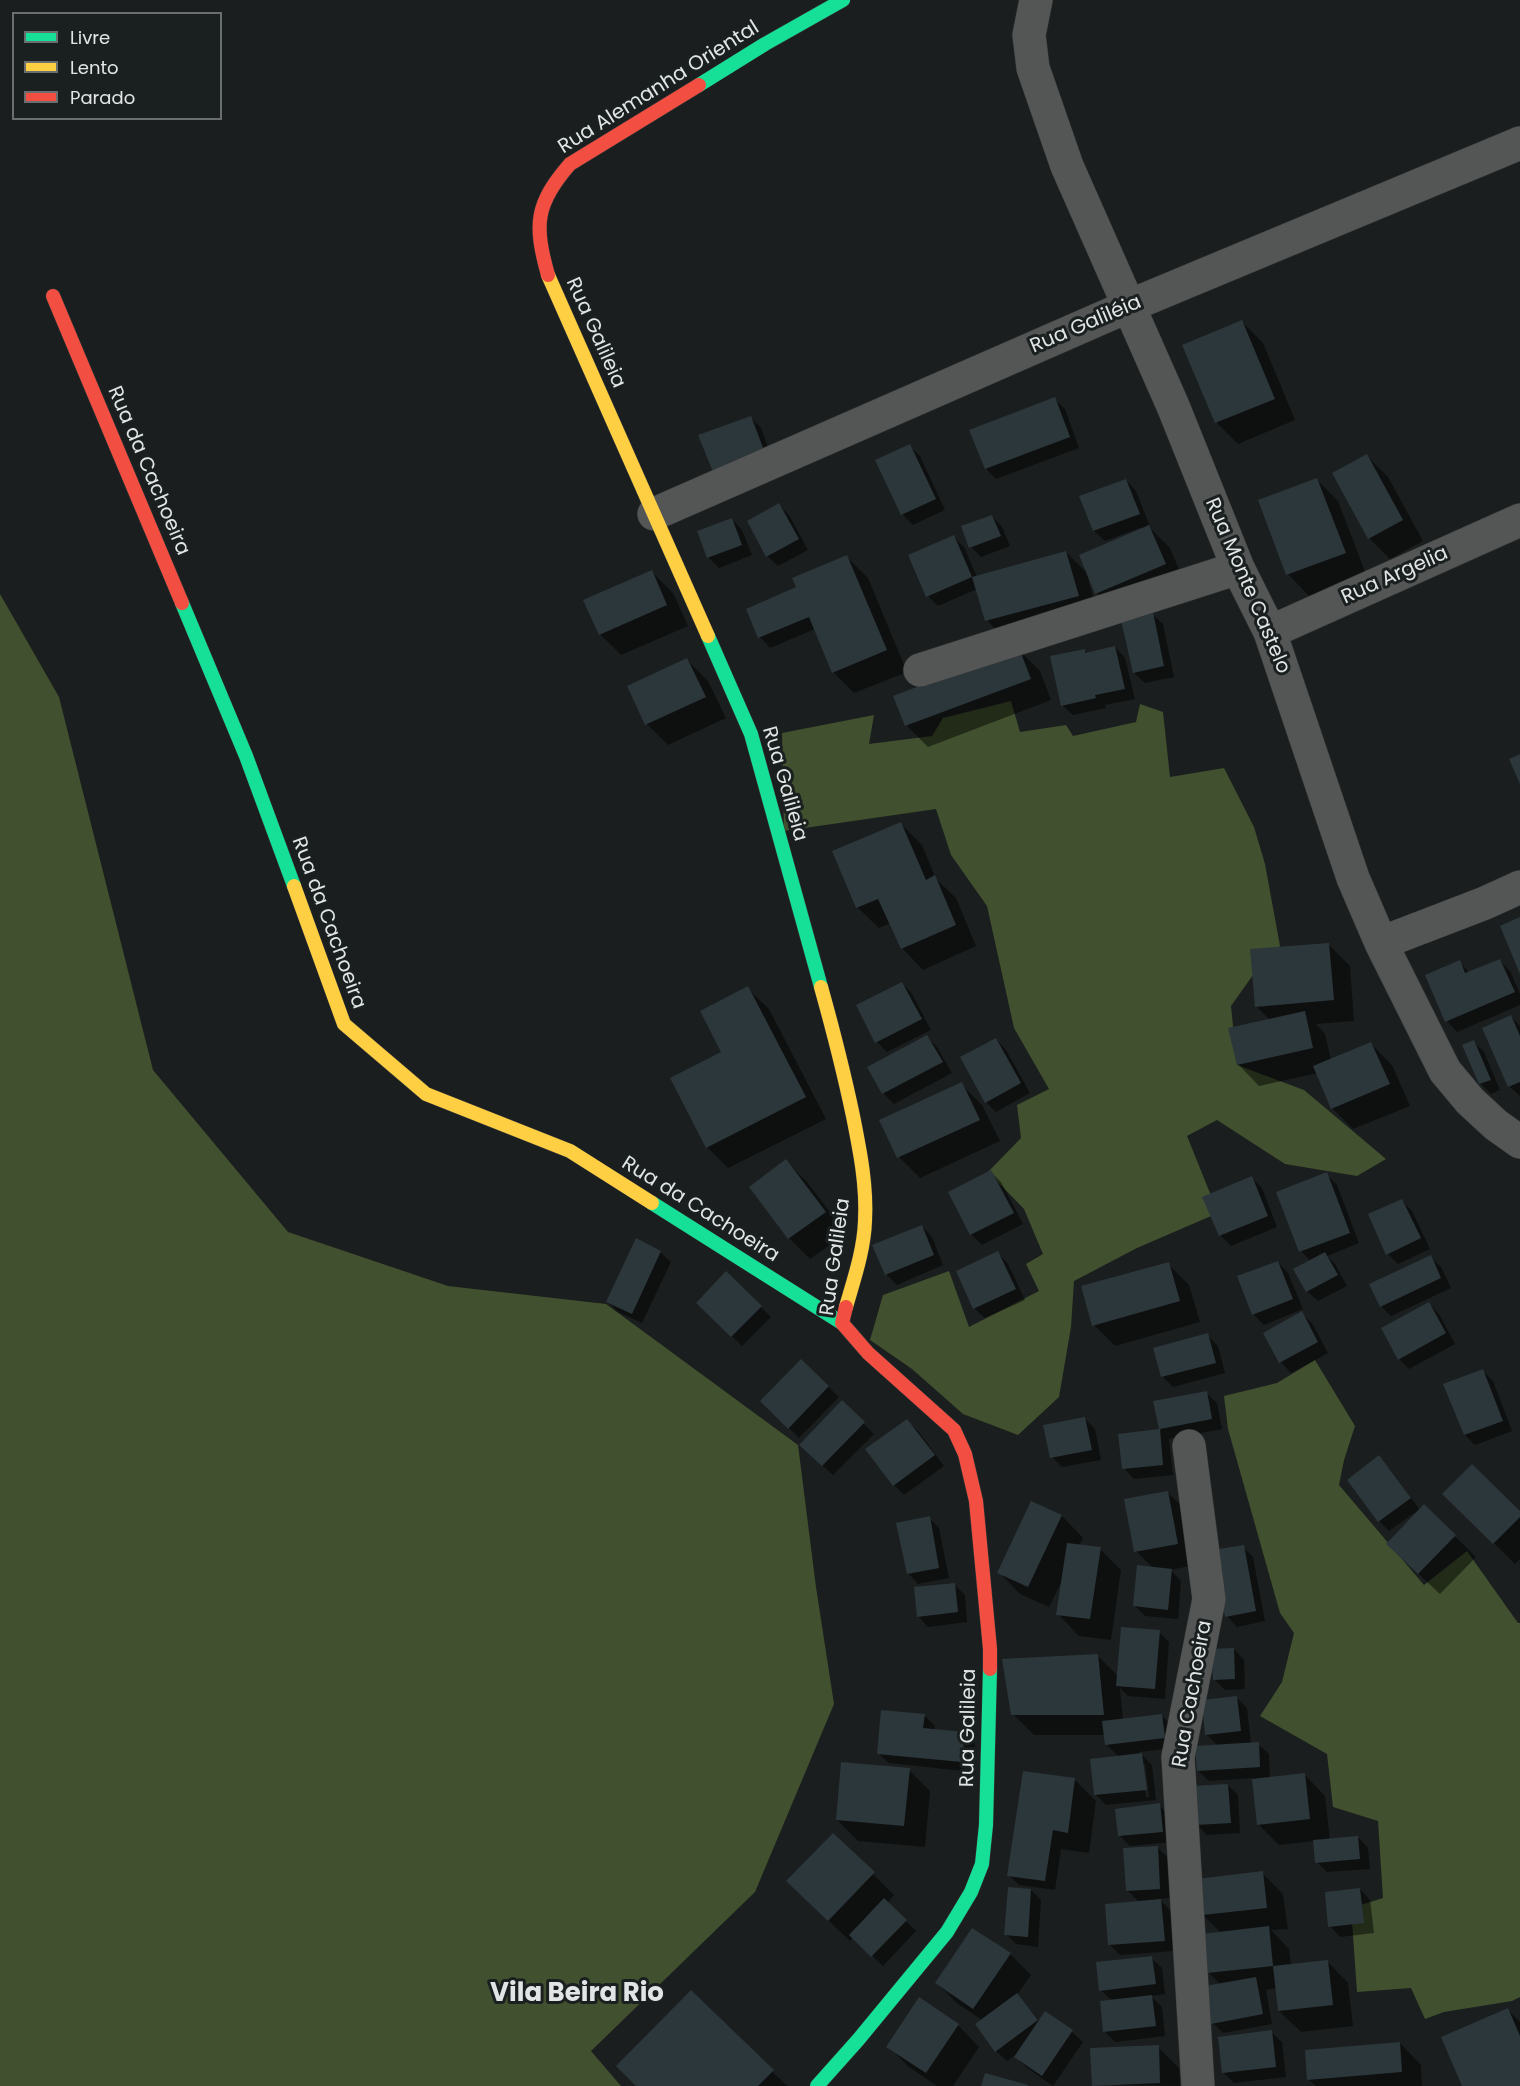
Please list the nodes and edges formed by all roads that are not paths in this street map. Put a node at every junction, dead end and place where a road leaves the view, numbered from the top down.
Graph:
1 (843, 0) edge
2 (1036, 0) edge
3 (1520, 143) edge
4 (548, 276) joint
5 (53, 296) dead end
6 (1129, 306) junction
7 (654, 514) junction
8 (1520, 520) edge
9 (1238, 568) junction
10 (1270, 632) junction
11 (920, 670) dead end
12 (1520, 886) edge
13 (1381, 943) junction
14 (1520, 1142) edge
15 (842, 1323) junction
16 (1189, 1446) dead end
17 (817, 2086) edge
18 (1198, 2086) edge

1 - 4 street, Rua Alemanha Oriental
2 - 6 street, Rua Monte Castelo
3 - 6 street, Rua Galiléia
4 - 7 street, Rua Galileia
5 - 15 street, Rua da Cachoeira
6 - 7 street, Rua Galiléia
6 - 9 street, Rua Monte Castelo
7 - 15 street, Rua Galileia
8 - 10 street, Rua Argelia
9 - 10 street, Rua Monte Castelo
9 - 11 street
10 - 13 street, Rua Monte Castelo
12 - 13 street
13 - 14 street, Rua Monte Castelo
15 - 17 street, Rua Galileia
16 - 18 street, Rua Cachoeira

